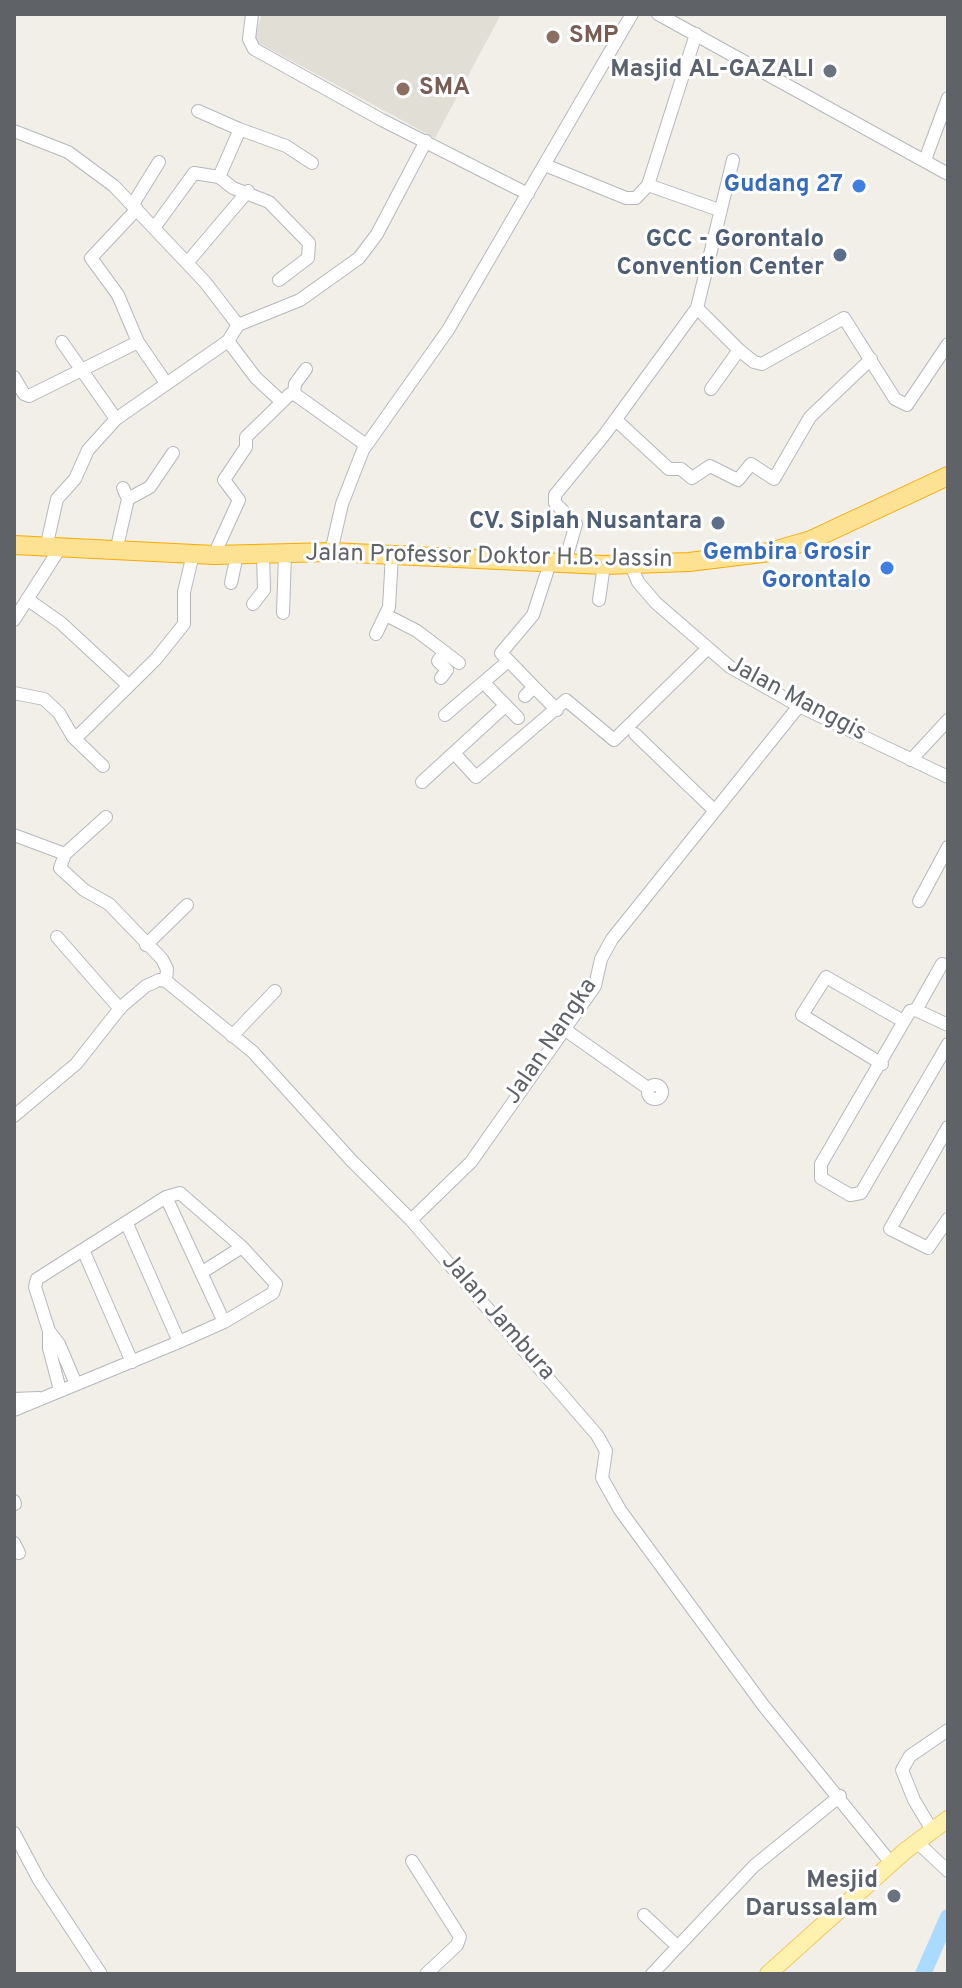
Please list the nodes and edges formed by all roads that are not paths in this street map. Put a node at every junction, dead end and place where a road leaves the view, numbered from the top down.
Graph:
1 (252, 14) edge
2 (632, 14) edge
3 (658, 14) edge
4 (696, 34) junction
5 (948, 98) edge
6 (198, 111) dead end
7 (239, 129) junction
8 (16, 135) edge
9 (426, 141) junction
10 (733, 160) dead end
11 (925, 160) junction
12 (159, 162) dead end
13 (312, 163) dead end
14 (545, 165) junction
15 (948, 174) edge
16 (219, 177) junction
17 (648, 185) junction
18 (248, 191) junction
19 (528, 194) junction
20 (135, 206) junction
21 (719, 210) junction
22 (154, 228) junction
23 (187, 263) junction
24 (279, 280) dead end
25 (697, 308) junction
26 (238, 325) junction
27 (228, 341) junction
28 (62, 342) dead end
29 (138, 342) junction
30 (739, 350) junction
31 (946, 353) edge
32 (871, 359) junction
33 (306, 369) dead end
34 (80, 370) junction
35 (14, 377) edge
36 (166, 383) junction
37 (711, 389) dead end
38 (294, 394) junction
39 (282, 402) junction
40 (116, 419) junction
41 (616, 420) junction
42 (366, 445) junction
43 (173, 453) dead end
44 (948, 477) edge
45 (14, 545) edge
46 (53, 548) junction
47 (116, 551) junction
48 (331, 552) junction
49 (193, 554) junction
50 (263, 554) junction
51 (285, 554) junction
52 (214, 555) junction
53 (237, 555) junction
54 (392, 555) junction
55 (558, 563) junction
56 (604, 565) junction
57 (631, 565) junction
58 (231, 583) dead end
59 (27, 599) junction
60 (599, 600) dead end
61 (253, 604) dead end
62 (283, 613) dead end
63 (386, 615) junction
64 (14, 620) edge
65 (376, 634) dead end
66 (706, 650) junction
67 (445, 652) junction
68 (507, 662) junction
69 (459, 663) dead end
70 (441, 678) dead end
71 (484, 683) junction
72 (128, 685) junction
73 (14, 693) edge
74 (505, 706) junction
75 (799, 706) junction
76 (557, 710) junction
77 (445, 715) dead end
78 (518, 718) dead end
79 (948, 720) edge
80 (635, 734) dead end
81 (73, 737) junction
82 (454, 753) junction
83 (911, 760) junction
84 (103, 766) dead end
85 (948, 777) edge
86 (422, 782) dead end
87 (714, 810) junction
88 (106, 817) dead end
89 (14, 835) edge
90 (948, 847) edge
91 (65, 854) junction
92 (919, 901) dead end
93 (187, 905) dead end
94 (57, 937) dead end
95 (146, 945) junction
96 (942, 964) dead end
97 (166, 981) junction
98 (275, 991) dead end
99 (120, 1009) junction
100 (916, 1010) junction
101 (903, 1021) junction
102 (948, 1025) edge
103 (564, 1029) junction
104 (232, 1036) junction
105 (948, 1044) edge
106 (882, 1064) junction
107 (649, 1089) dead end
108 (14, 1116) edge
109 (948, 1127) edge
110 (166, 1197) junction
111 (948, 1219) edge
112 (411, 1220) junction
113 (127, 1224) junction
114 (242, 1247) junction
115 (84, 1252) junction
116 (201, 1273) junction
117 (224, 1322) junction
118 (49, 1331) junction
119 (179, 1342) junction
120 (132, 1362) junction
121 (70, 1369) junction
122 (57, 1374) junction
123 (76, 1384) junction
124 (60, 1390) junction
125 (39, 1398) junction
126 (14, 1399) edge
127 (14, 1410) edge
128 (948, 1730) edge
129 (840, 1796) junction
130 (948, 1819) edge
131 (932, 1830) junction
132 (15, 1837) edge
133 (917, 1842) junction
134 (412, 1861) dead end
135 (891, 1863) junction
136 (946, 1870) edge
137 (644, 1915) dead end
138 (677, 1946) junction
139 (655, 1973) edge
140 (772, 1973) edge
141 (101, 1974) edge
142 (426, 1974) edge

1 - 9 street
2 - 14 street
3 - 4 street
4 - 11 street
4 - 17 street
5 - 11 street
6 - 7 street
7 - 13 street
7 - 16 street
8 - 20 street
9 - 19 street
9 - 26 street
10 - 21 street
11 - 15 street
12 - 20 street
14 - 17 street
14 - 19 street
16 - 18 street
16 - 22 street
17 - 21 street
18 - 23 street
18 - 24 street
19 - 42 street
20 - 22 street
20 - 29 street
21 - 25 street
22 - 23 street
23 - 26 street
25 - 30 street
25 - 41 street
26 - 27 street
27 - 36 street
27 - 39 street
28 - 34 street
29 - 34 street
29 - 36 street
30 - 32 street
30 - 37 street
31 - 32 street
32 - 41 street
33 - 38 street
34 - 35 street
34 - 40 street
36 - 40 street
38 - 39 street
38 - 42 street
39 - 52 street
40 - 46 street
41 - 55 street
42 - 48 street
43 - 47 street
44 - 57 highway, Jalan Professor Doktor H.B. Jassin
45 - 46 highway, Jalan Professor Doktor H.B. Jassin
46 - 47 highway, Jalan Professor Doktor H.B. Jassin
46 - 59 street
47 - 49 highway, Jalan Professor Doktor H.B. Jassin
48 - 51 highway, Jalan Professor Doktor H.B. Jassin
48 - 54 highway, Jalan Professor Doktor H.B. Jassin
49 - 52 highway, Jalan Professor Doktor H.B. Jassin
49 - 72 street
50 - 51 highway, Jalan Professor Doktor H.B. Jassin
50 - 53 highway, Jalan Professor Doktor H.B. Jassin
50 - 61 street
51 - 62 street
52 - 53 highway, Jalan Professor Doktor H.B. Jassin
53 - 58 street
54 - 55 highway, Jalan Professor Doktor H.B. Jassin
54 - 63 street
55 - 56 highway, Jalan Professor Doktor H.B. Jassin
55 - 68 street
56 - 57 highway, Jalan Professor Doktor H.B. Jassin
56 - 60 street
57 - 66 street, Jalan Manggis
59 - 64 street
59 - 72 street
63 - 65 street
63 - 67 street
66 - 75 street, Jalan Manggis
66 - 76 street
67 - 69 street
67 - 70 street
68 - 71 street
68 - 76 street
71 - 74 street
71 - 77 street
72 - 81 street
73 - 81 street
74 - 78 street
74 - 82 street
75 - 83 street, Jalan Manggis
75 - 87 street, Jalan Nangka
76 - 82 street
79 - 83 street
80 - 87 street
81 - 84 street
82 - 86 street
83 - 85 street, Jalan Manggis
87 - 103 street, Jalan Nangka
88 - 91 street
89 - 91 street
90 - 92 street
91 - 95 street
93 - 95 street
94 - 99 street
95 - 97 street
96 - 100 street
97 - 99 street
97 - 104 street, Jalan Jambura
98 - 104 street
99 - 108 street
100 - 101 street
100 - 102 street
101 - 106 street
101 - 106 street
103 - 107 street
103 - 112 street, Jalan Nangka
104 - 112 street, Jalan Jambura
105 - 106 street
109 - 111 street
110 - 113 street
110 - 114 street
110 - 116 street
112 - 129 street, Jalan Jambura
113 - 115 street
113 - 119 street
114 - 116 street
114 - 117 street
115 - 118 street
115 - 120 street
116 - 117 street
117 - 119 street
118 - 121 street
118 - 122 street
119 - 120 street
120 - 123 street
121 - 122 street
121 - 123 street
122 - 124 street
123 - 124 street
124 - 125 street
125 - 126 street
125 - 127 street
128 - 131 street
129 - 135 street, Jalan Jambura
129 - 138 street
130 - 131 main road
131 - 133 main road
132 - 141 street
133 - 135 main road
133 - 136 street
134 - 142 street
135 - 140 main road
137 - 138 street
138 - 139 street

